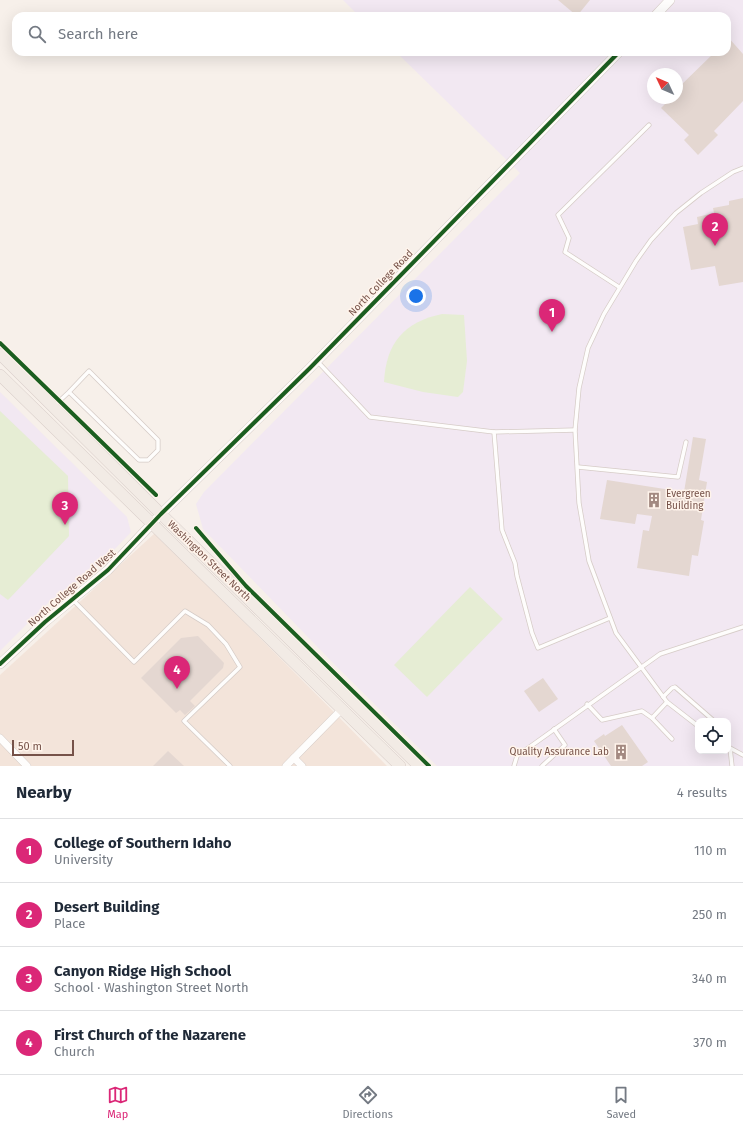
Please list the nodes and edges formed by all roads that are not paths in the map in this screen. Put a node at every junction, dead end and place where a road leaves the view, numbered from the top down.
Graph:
1 (670, 0) edge
2 (658, 12) edge
3 (615, 56) edge
4 (649, 125) dead end
5 (743, 168) edge
6 (619, 287) junction
7 (0, 354) edge
8 (316, 361) junction
9 (0, 375) edge
10 (69, 392) junction
11 (52, 407) junction
12 (576, 430) junction
13 (494, 432) junction
14 (686, 442) dead end
15 (578, 467) junction
16 (161, 514) junction
17 (153, 523) junction
18 (72, 599) junction
19 (610, 618) junction
20 (743, 627) edge
21 (0, 664) edge
22 (640, 666) junction
23 (663, 697) junction
24 (667, 702) junction
25 (587, 704) junction
26 (342, 709) junction
27 (652, 718) junction
28 (711, 718) edge
29 (695, 724) edge
30 (554, 729) junction
31 (0, 738) edge
32 (672, 739) dead end
33 (731, 749) edge
34 (730, 754) edge
35 (743, 755) edge
36 (294, 758) junction
37 (27, 766) edge
38 (230, 766) edge
39 (286, 766) edge
40 (302, 766) edge
41 (400, 766) edge
42 (419, 766) edge
43 (514, 766) edge
44 (542, 766) edge
45 (732, 766) edge

1 - 2 street
3 - 8 street, North College Road
4 - 6 lane
5 - 6 lane
6 - 12 lane
7 - 11 main road, Washington Street North
8 - 13 lane
8 - 16 street, North College Road
9 - 17 main road, Washington Street North
10 - 10 lane
10 - 11 lane
11 - 16 main road, Washington Street North
12 - 13 lane
12 - 15 lane
13 - 19 lane
14 - 15 lane
15 - 19 lane
16 - 17 street, North College Road
16 - 42 main road, Washington Street North
17 - 18 street, North College Road West
17 - 26 main road, Washington Street North
18 - 21 street, North College Road West
18 - 38 lane
19 - 22 lane
20 - 22 lane
22 - 23 lane
22 - 25 lane
23 - 24 lane
23 - 28 lane
24 - 27 lane
24 - 29 lane
25 - 27 lane
25 - 30 lane
26 - 36 street
26 - 41 main road, Washington Street North
27 - 32 lane
30 - 43 lane
30 - 44 lane
31 - 37 street
33 - 35 lane
34 - 45 lane
36 - 39 street
36 - 40 street

